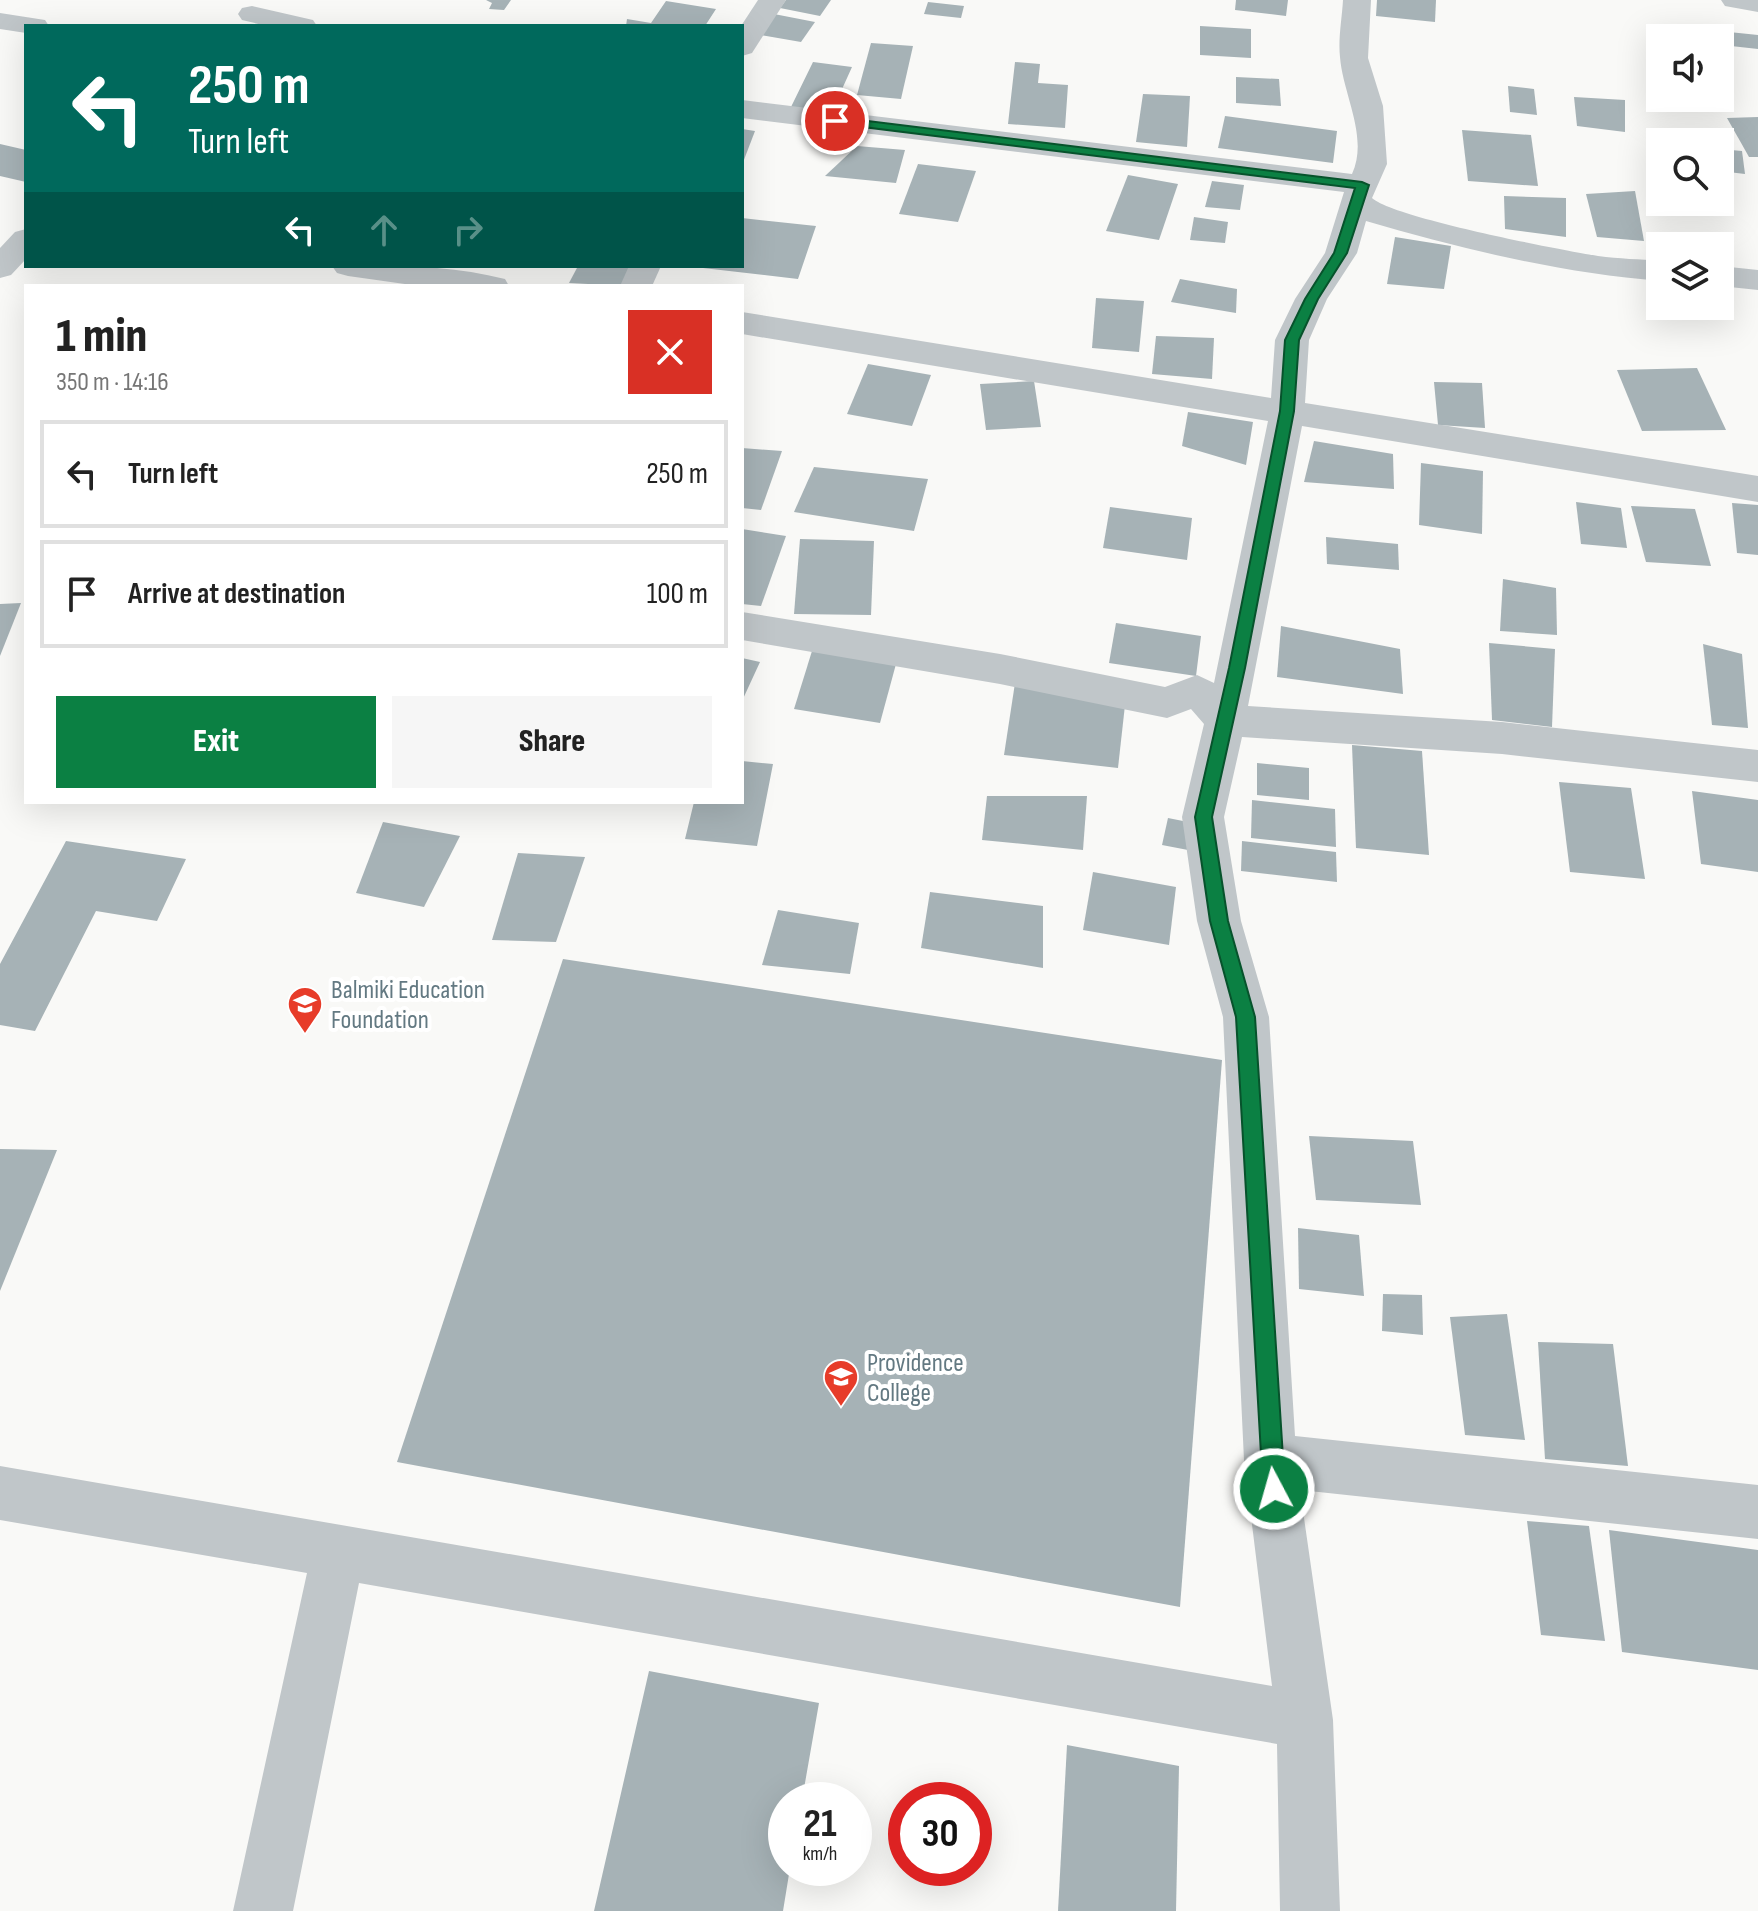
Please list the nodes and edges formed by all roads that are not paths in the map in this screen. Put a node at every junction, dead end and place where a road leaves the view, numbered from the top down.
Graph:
1 (772, 0) edge
2 (1357, 0) edge
3 (1735, 0) edge
4 (1758, 4) edge
5 (252, 13) edge
6 (0, 21) edge
7 (24, 24) edge
8 (295, 24) edge
9 (744, 44) edge
10 (744, 109) edge
11 (1359, 193) junction
12 (24, 241) edge
13 (0, 268) edge
14 (362, 268) edge
15 (1646, 270) edge
16 (1734, 277) edge
17 (1758, 280) edge
18 (478, 284) edge
19 (744, 323) edge
20 (1287, 411) junction
21 (1758, 489) edge
22 (744, 626) edge
23 (1225, 720) junction
24 (1758, 766) edge
25 (1270, 1460) junction
26 (0, 1493) edge
27 (1758, 1512) edge
28 (338, 1554) junction
29 (1305, 1720) junction
30 (263, 1911) edge
31 (1310, 1911) edge

1 - 9 street
2 - 11 street
3 - 4 street
5 - 8 street
6 - 7 street
10 - 11 street
11 - 15 street
11 - 20 street
12 - 13 street
14 - 18 street
16 - 17 street
19 - 20 street
20 - 21 street
20 - 23 street
22 - 23 street
23 - 24 street
23 - 25 street
25 - 27 street
25 - 29 street
26 - 28 street
28 - 29 street
28 - 30 street
29 - 31 street

